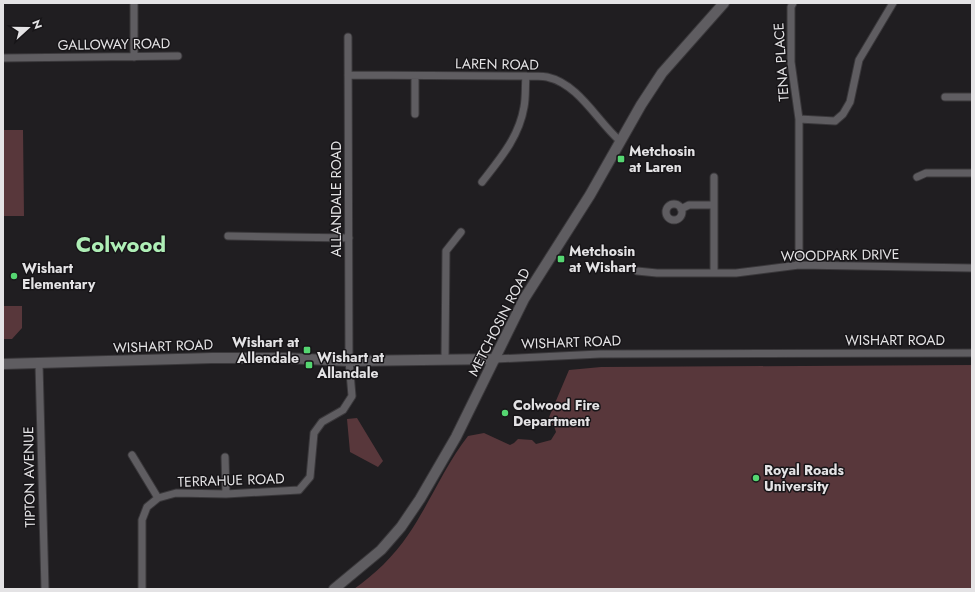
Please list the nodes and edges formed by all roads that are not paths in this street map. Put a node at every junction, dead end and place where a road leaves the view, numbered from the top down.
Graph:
1 (134, 3) edge
2 (724, 3) edge
3 (793, 3) edge
4 (893, 3) edge
5 (348, 37) dead end
6 (178, 56) dead end
7 (134, 57) junction
8 (3, 58) edge
9 (348, 75) junction
10 (415, 76) junction
11 (526, 76) junction
12 (945, 97) dead end
13 (972, 97) edge
14 (415, 114) dead end
15 (799, 118) junction
16 (620, 141) junction
17 (972, 173) edge
18 (714, 177) dead end
19 (918, 178) dead end
20 (482, 182) dead end
21 (714, 205) junction
22 (681, 209) dead end
23 (461, 232) dead end
24 (228, 236) dead end
25 (349, 238) junction
26 (799, 265) junction
27 (972, 268) edge
28 (637, 271) dead end
29 (714, 273) junction
30 (972, 353) edge
31 (495, 359) junction
32 (445, 360) junction
33 (349, 361) junction
34 (3, 364) edge
35 (39, 364) junction
36 (132, 455) dead end
37 (225, 457) dead end
38 (226, 494) junction
39 (158, 498) junction
40 (45, 589) edge
41 (142, 589) edge
42 (334, 589) edge

1 - 7 street
2 - 16 main road, METCHOSIN ROAD
3 - 15 street, TENA PLACE
4 - 15 street
5 - 9 street, ALLANDALE ROAD
6 - 7 street, GALLOWAY ROAD
7 - 8 street, GALLOWAY ROAD
9 - 10 street, LAREN ROAD
9 - 25 street, ALLANDALE ROAD
10 - 11 street, LAREN ROAD
10 - 14 street
11 - 16 street, LAREN ROAD
11 - 20 street
12 - 13 street
15 - 26 street, TENA PLACE
16 - 31 main road, METCHOSIN ROAD
17 - 19 street
18 - 21 street
21 - 22 street
21 - 29 street
23 - 32 street
24 - 25 street
25 - 33 street, ALLANDALE ROAD
26 - 27 street, WOODPARK DRIVE
26 - 29 street, WOODPARK DRIVE
28 - 29 street, WOODPARK DRIVE
30 - 31 street, WISHART ROAD
31 - 32 main road, WISHART ROAD
31 - 42 main road, METCHOSIN ROAD
32 - 33 main road, WISHART ROAD
33 - 35 main road, WISHART ROAD
33 - 38 street, TERRAHUE ROAD
34 - 35 main road, WISHART ROAD
35 - 40 street, TIPTON AVENUE
36 - 39 street
37 - 38 street
38 - 39 street, TERRAHUE ROAD
39 - 41 street

